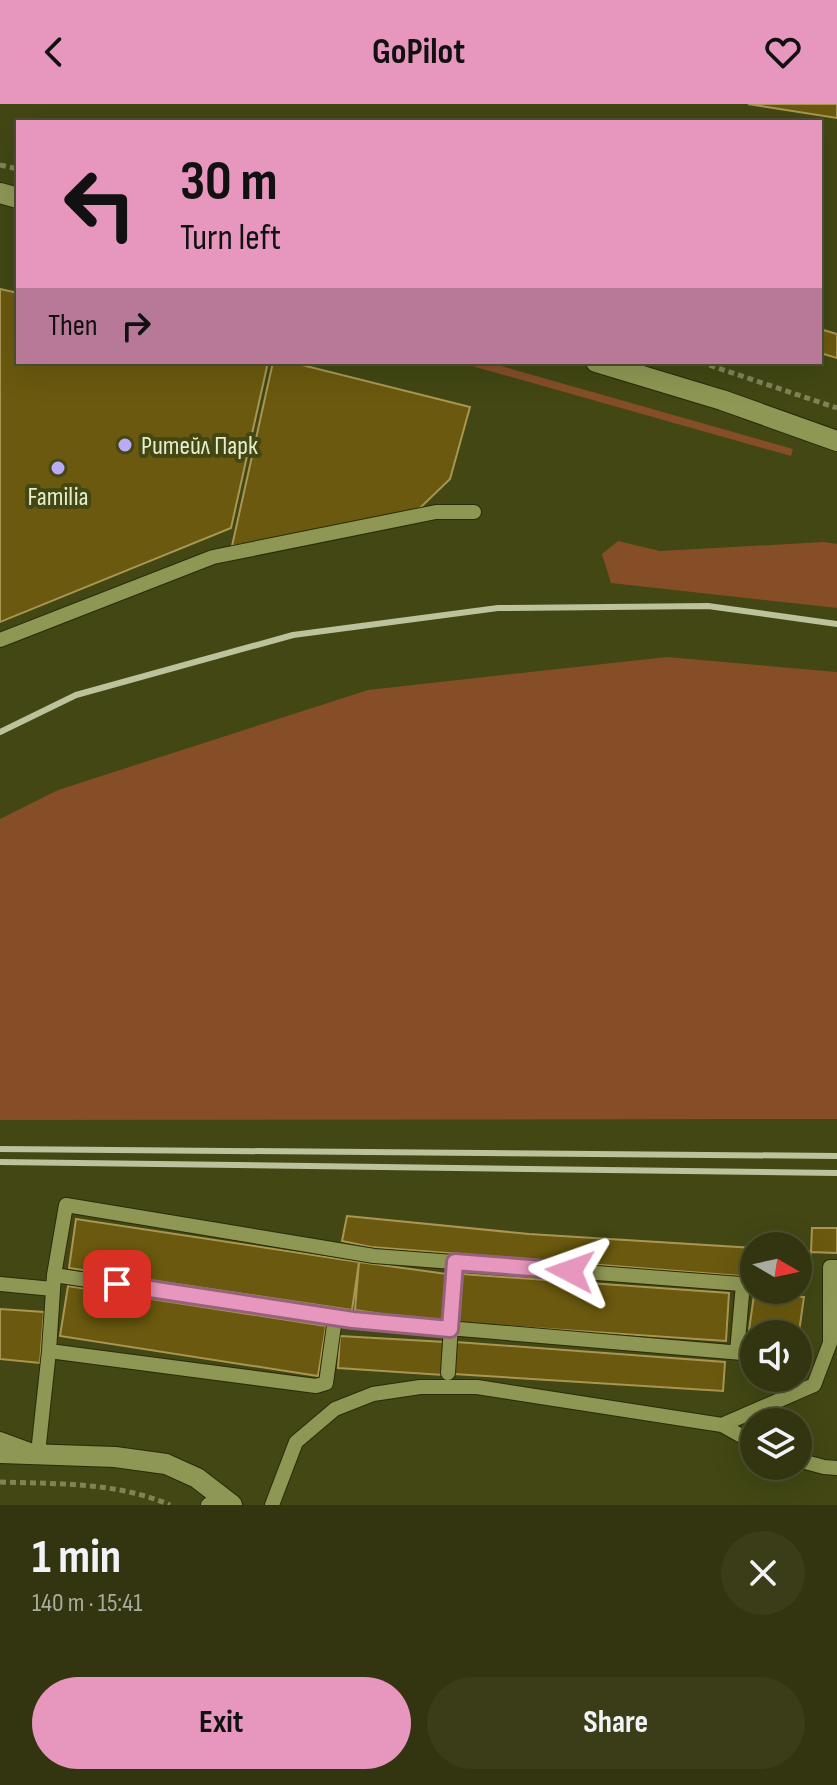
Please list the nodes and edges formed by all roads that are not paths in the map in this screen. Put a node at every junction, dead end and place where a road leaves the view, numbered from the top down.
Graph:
1 (603, 364) edge
2 (837, 441) edge
3 (474, 512) dead end
4 (0, 640) edge
5 (455, 1262) junction
6 (837, 1267) edge
7 (54, 1282) junction
8 (740, 1283) edge
9 (0, 1284) edge
10 (745, 1304) edge
11 (335, 1318) junction
12 (450, 1329) junction
13 (833, 1344) edge
14 (49, 1351) junction
15 (737, 1352) junction
16 (740, 1352) edge
17 (448, 1373) dead end
18 (722, 1425) junction
19 (740, 1435) edge
20 (0, 1439) edge
21 (0, 1453) edge
22 (38, 1453) junction
23 (812, 1464) edge
24 (837, 1468) edge
25 (221, 1502) edge
26 (272, 1505) edge

1 - 2 main road
3 - 4 lane
5 - 7 lane
5 - 8 lane
5 - 12 lane
6 - 13 lane
7 - 9 lane
7 - 11 lane
7 - 14 lane
10 - 15 lane
11 - 12 lane
11 - 14 lane
12 - 15 lane
12 - 17 lane
13 - 18 lane
14 - 22 lane
15 - 16 lane
18 - 19 lane
18 - 26 lane
20 - 22 lane
21 - 22 main road
22 - 25 main road
23 - 24 lane

